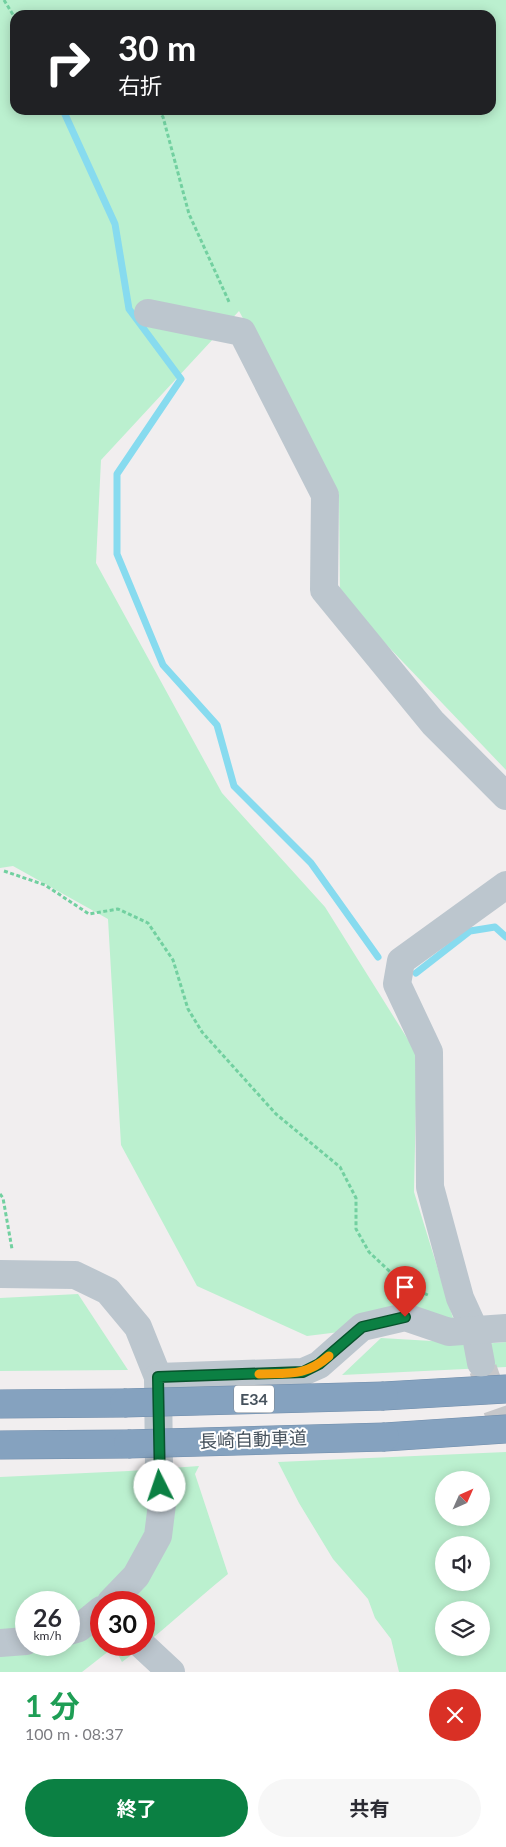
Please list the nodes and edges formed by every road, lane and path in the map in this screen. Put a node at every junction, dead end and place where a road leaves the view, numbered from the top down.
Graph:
1 (162, 115) edge
2 (148, 313) dead end
3 (242, 332) junction
4 (506, 796) edge
5 (4, 871) dead end
6 (506, 884) edge
7 (0, 1194) edge
8 (8, 1274) edge
9 (434, 1298) dead end
10 (506, 1328) edge
11 (475, 1331) junction
12 (481, 1363) tunnel mouth
13 (158, 1377) junction
14 (506, 1389) edge
15 (0, 1404) edge
16 (506, 1429) edge
17 (0, 1445) edge
18 (123, 1591) edge
19 (15, 1642) edge
20 (0, 1643) edge
21 (153, 1656) edge
22 (170, 1672) edge

1 - 3 path
2 - 3 street
3 - 4 street
5 - 9 path
6 - 11 street
7 - 8 path
8 - 13 street
10 - 11 street
11 - 12 street
11 - 13 street
13 - 18 street
14 - 15 highway, E34, bridge
16 - 17 highway, 長崎自動車道, bridge
19 - 20 street
21 - 22 street

